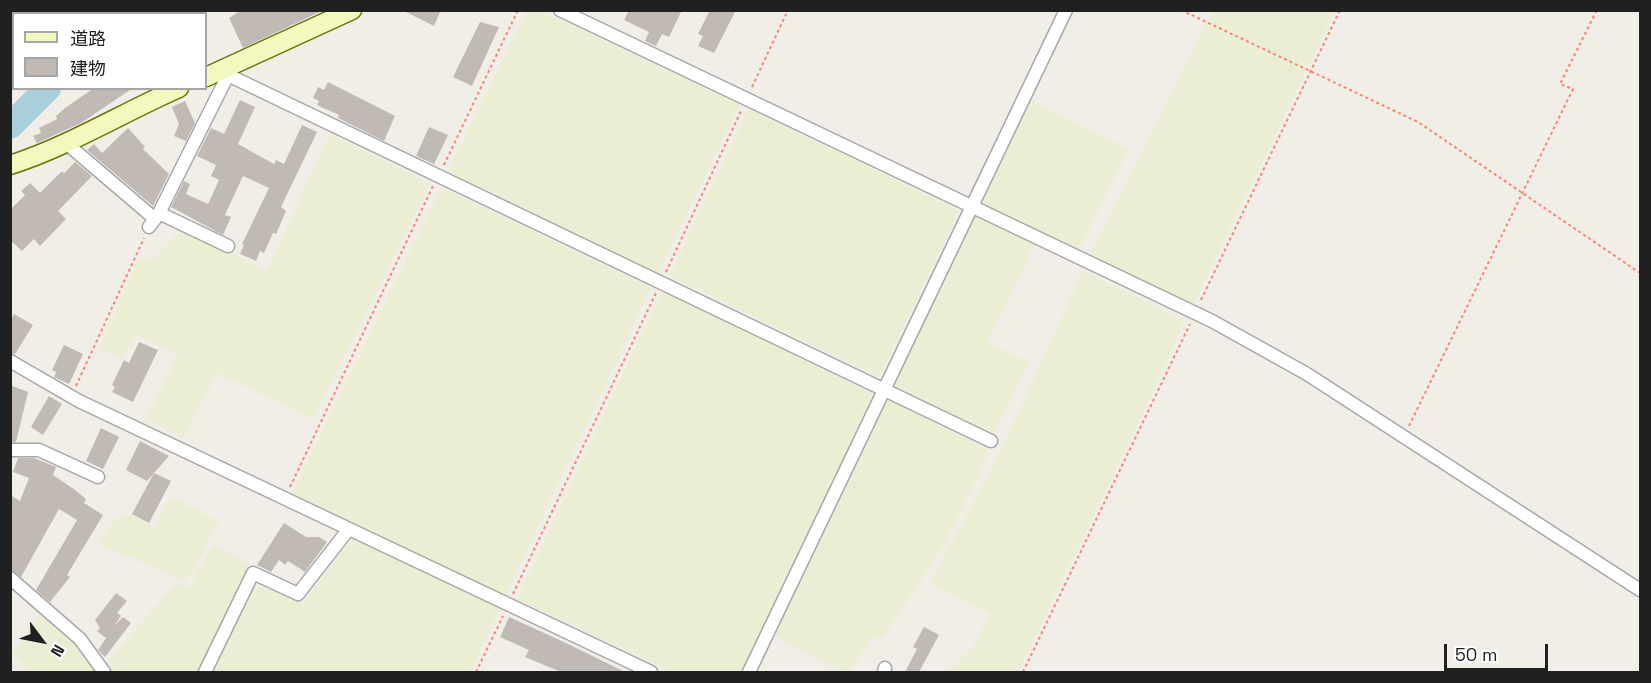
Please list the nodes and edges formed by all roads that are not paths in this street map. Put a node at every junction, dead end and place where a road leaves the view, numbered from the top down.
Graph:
1 (352, 10) edge
2 (560, 10) edge
3 (1066, 10) edge
4 (225, 73) junction
5 (207, 77) edge
6 (174, 90) edge
7 (66, 143) junction
8 (10, 165) edge
9 (975, 206) junction
10 (154, 219) junction
11 (228, 246) dead end
12 (10, 361) edge
13 (885, 391) junction
14 (991, 441) dead end
15 (10, 450) edge
16 (98, 477) dead end
17 (348, 530) junction
18 (10, 578) edge
19 (1641, 590) edge
20 (104, 672) edge
21 (205, 672) edge
22 (651, 672) edge
23 (749, 672) edge

1 - 4 street
2 - 9 street
3 - 9 street
4 - 5 street
4 - 10 street
4 - 13 street
6 - 7 street
7 - 8 street
7 - 10 street
9 - 13 street
9 - 19 street
10 - 11 street
12 - 17 street
13 - 14 street
13 - 23 street
15 - 16 street
17 - 21 street
17 - 22 street
18 - 20 street

